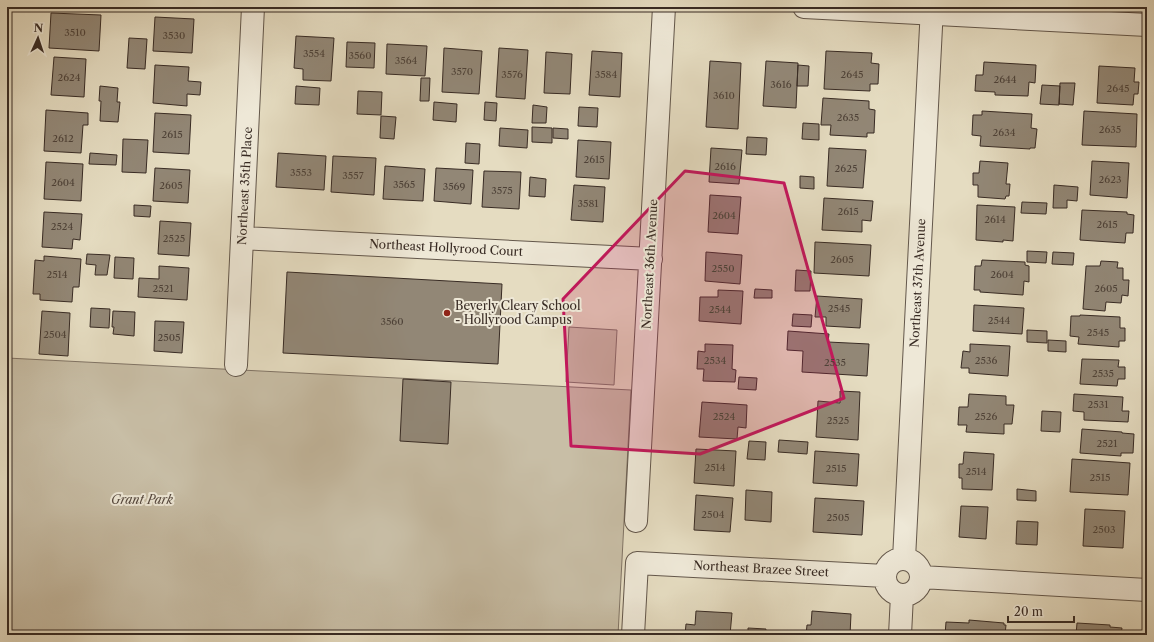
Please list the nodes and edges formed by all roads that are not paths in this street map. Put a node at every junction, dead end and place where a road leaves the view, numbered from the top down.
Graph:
1 (253, 7) edge
2 (664, 7) edge
3 (804, 7) edge
4 (931, 11) edge
5 (1147, 26) edge
6 (242, 238) junction
7 (651, 259) junction
8 (236, 365) dead end
9 (636, 521) dead end
10 (904, 559) junction
11 (885, 576) junction
12 (921, 577) junction
13 (1147, 590) edge
14 (902, 595) junction
15 (633, 635) edge
16 (900, 635) edge

1 - 6 street, Northeast 35th Place
2 - 7 street, Northeast 36th Avenue
3 - 4 street
4 - 5 street
4 - 10 street, Northeast 37th Avenue
6 - 7 street, Northeast Hollyrood Court
6 - 8 street, Northeast 35th Place
7 - 9 street, Northeast 36th Avenue
10 - 11 street
10 - 12 street
11 - 14 street
11 - 15 street, Northeast Brazee Street
12 - 13 street
12 - 14 street
14 - 16 street

